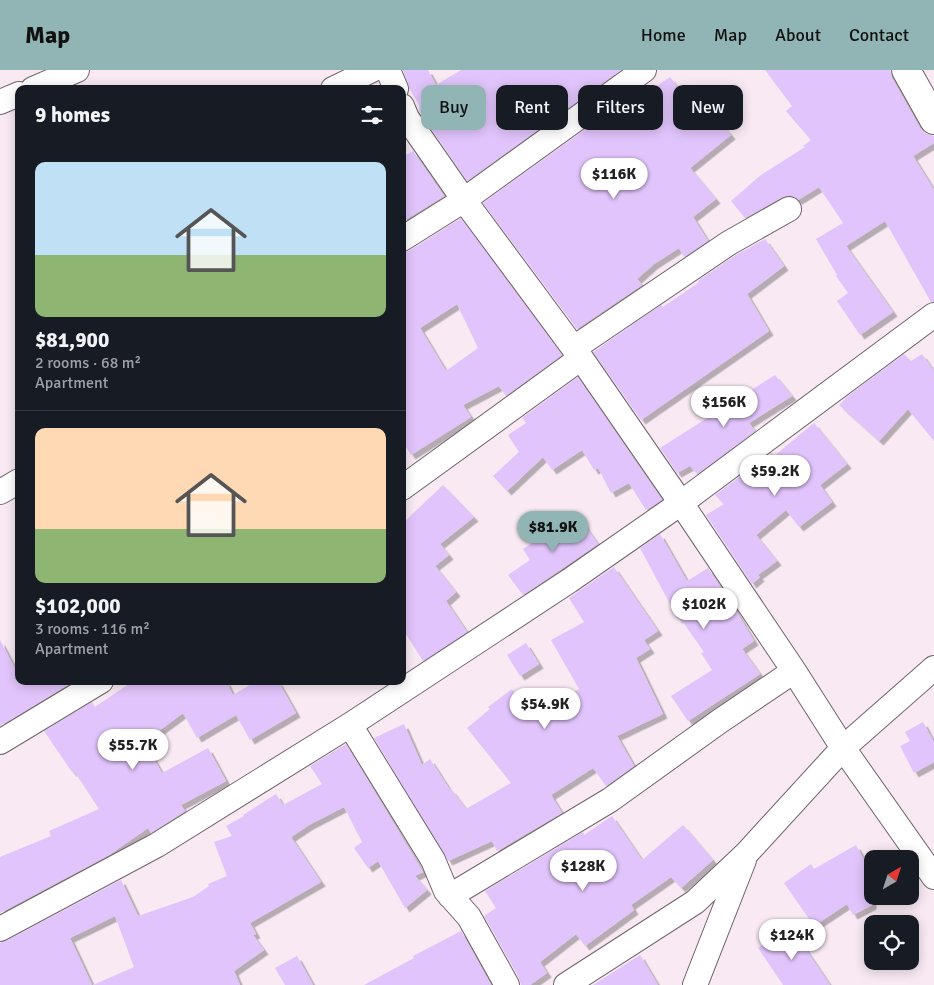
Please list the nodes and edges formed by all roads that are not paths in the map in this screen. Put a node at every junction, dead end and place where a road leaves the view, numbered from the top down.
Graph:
1 (77, 70) edge
2 (372, 70) edge
3 (388, 70) edge
4 (644, 70) edge
5 (906, 70) edge
6 (42, 85) edge
7 (341, 85) edge
8 (394, 85) edge
9 (15, 96) edge
10 (0, 102) edge
11 (406, 116) edge
12 (934, 120) edge
13 (464, 200) junction
14 (789, 209) dead end
15 (406, 236) edge
16 (934, 315) edge
17 (577, 353) junction
18 (15, 483) edge
19 (406, 485) edge
20 (0, 492) edge
21 (681, 503) junction
22 (934, 668) edge
23 (794, 670) junction
24 (94, 685) edge
25 (350, 725) junction
26 (0, 742) edge
27 (843, 748) junction
28 (746, 854) junction
29 (934, 877) edge
30 (450, 896) junction
31 (0, 929) edge
32 (507, 985) edge
33 (566, 985) edge
34 (695, 985) edge

1 - 6 street
2 - 7 street
3 - 8 street
4 - 13 street
5 - 12 street
9 - 10 street
11 - 13 street
13 - 15 street
13 - 17 street
14 - 17 street
16 - 21 street
17 - 19 street
17 - 21 street
18 - 20 street
21 - 23 street
21 - 25 street
22 - 27 street
23 - 27 street
23 - 30 street
24 - 26 street
25 - 30 street
25 - 31 street
27 - 28 street
27 - 29 street
28 - 33 street
28 - 34 street
30 - 32 street

